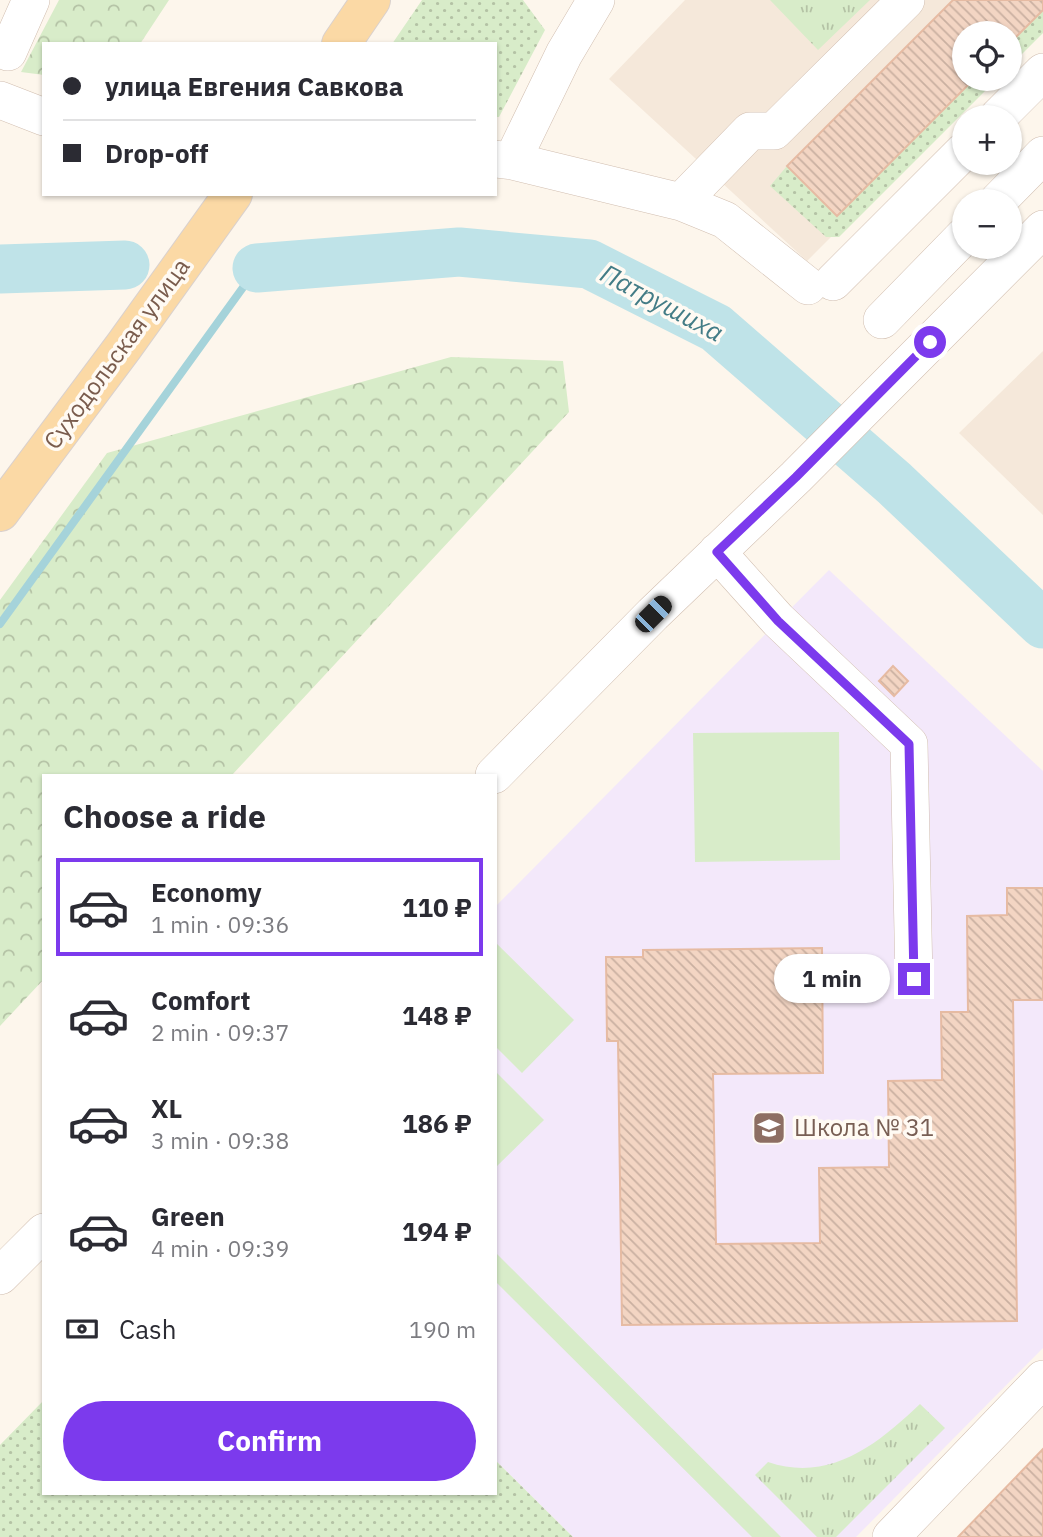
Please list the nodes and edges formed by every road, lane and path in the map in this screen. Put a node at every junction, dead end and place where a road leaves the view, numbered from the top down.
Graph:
1 (31, 0) edge
2 (371, 0) edge
3 (596, 0) edge
4 (906, 0) edge
5 (342, 42) edge
6 (8, 52) dead end
7 (1043, 72) edge
8 (0, 100) edge
9 (1010, 105) edge
10 (42, 116) edge
11 (1043, 155) edge
12 (503, 160) edge
13 (952, 161) edge
14 (1010, 189) edge
15 (232, 196) edge
16 (681, 202) junction
17 (1043, 229) edge
18 (952, 248) edge
19 (882, 320) dead end
20 (0, 512) edge
21 (717, 552) junction
22 (495, 774) edge
23 (914, 979) dead end
24 (42, 1234) edge
25 (0, 1276) edge
26 (1043, 1379) edge
27 (891, 1537) edge

1 - 6 street
2 - 5 main road
3 - 12 street
4 - 16 street
7 - 9 street
8 - 10 street
11 - 14 street
12 - 16 street
13 - 16 street
15 - 20 main road, Суходольская улица
17 - 21 street
18 - 19 street
21 - 22 street
21 - 23 street
24 - 25 street
26 - 27 street

